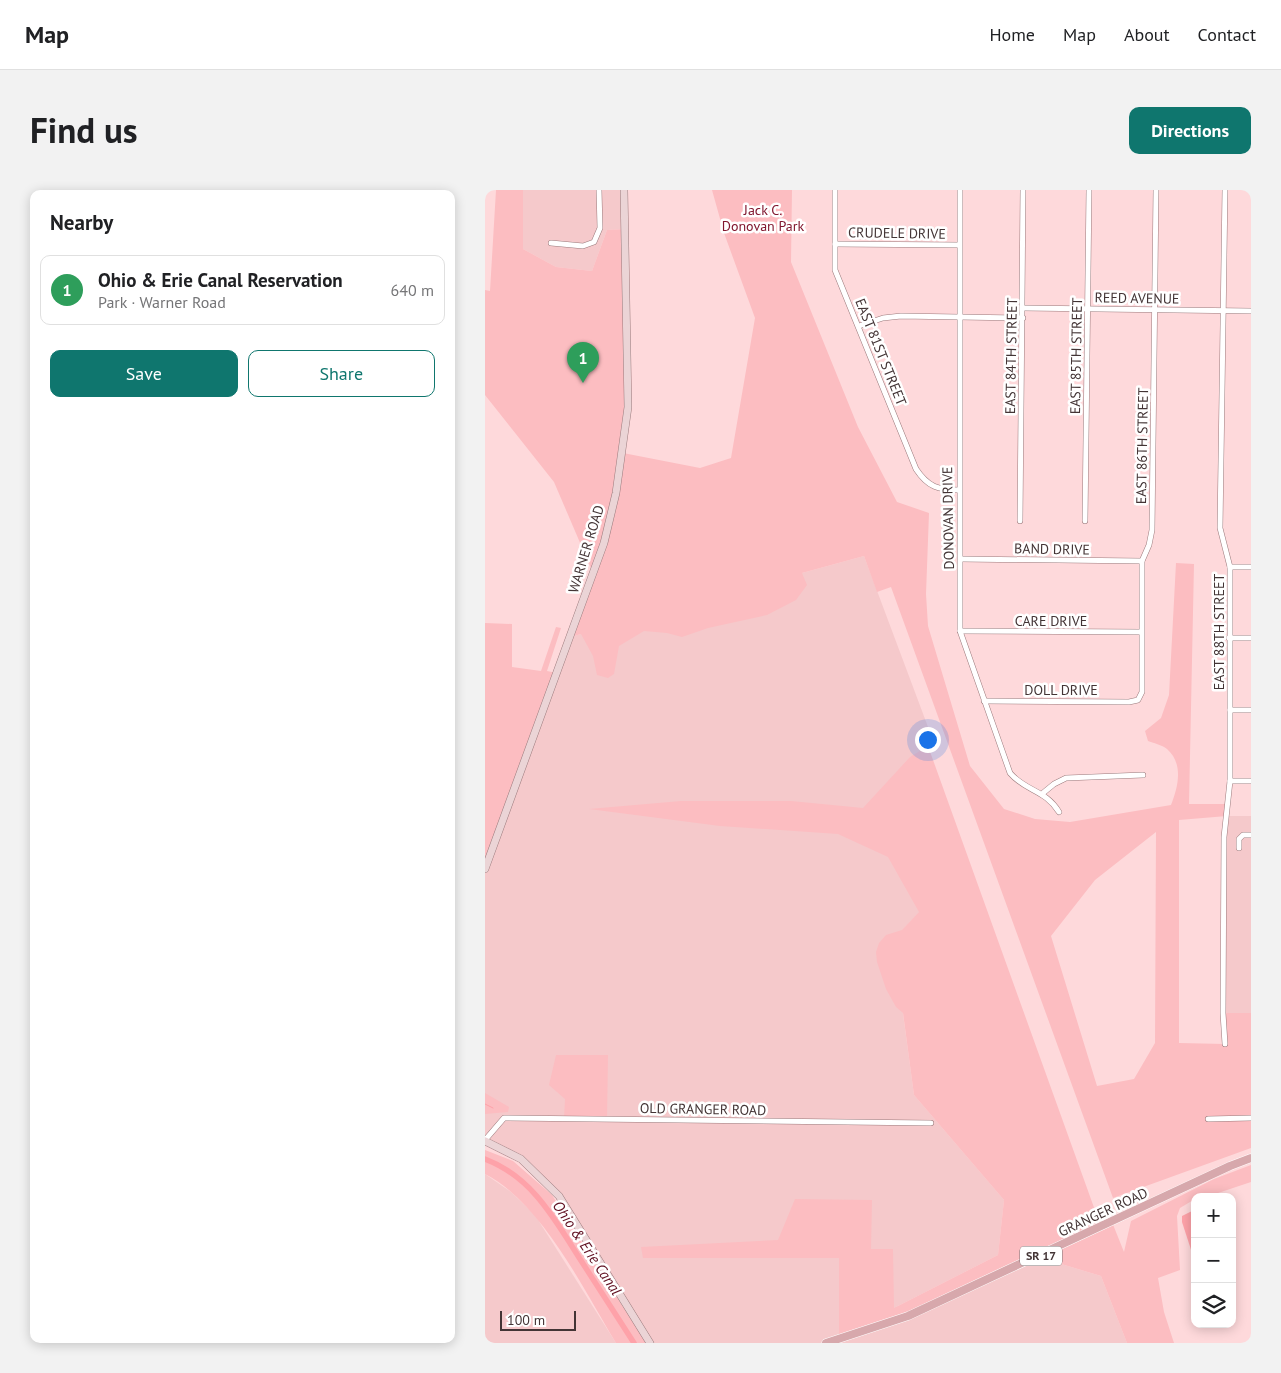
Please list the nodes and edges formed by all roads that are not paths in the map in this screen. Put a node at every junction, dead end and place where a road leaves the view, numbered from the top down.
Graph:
1 (599, 190) edge
2 (624, 190) edge
3 (835, 190) edge
4 (960, 190) edge
5 (1023, 190) edge
6 (1089, 190) edge
7 (1156, 190) edge
8 (1225, 190) edge
9 (551, 243) dead end
10 (835, 244) junction
11 (959, 245) junction
12 (1023, 308) junction
13 (1088, 308) junction
14 (1155, 309) junction
15 (1223, 310) junction
16 (1251, 311) edge
17 (959, 317) junction
18 (1023, 318) junction
19 (859, 326) junction
20 (959, 490) junction
21 (1020, 521) dead end
22 (1085, 521) dead end
23 (961, 559) junction
24 (1142, 561) junction
25 (1230, 567) junction
26 (1251, 567) edge
27 (960, 631) junction
28 (1141, 632) junction
29 (1229, 638) junction
30 (1251, 638) edge
31 (1138, 700) joint
32 (984, 701) junction
33 (1230, 710) junction
34 (1251, 710) edge
35 (1143, 775) dead end
36 (1230, 781) junction
37 (1251, 782) edge
38 (1043, 794) junction
39 (1059, 812) dead end
40 (1251, 835) edge
41 (1239, 848) dead end
42 (485, 869) edge
43 (1225, 1044) dead end
44 (1251, 1118) edge
45 (1208, 1119) dead end
46 (931, 1123) dead end
47 (485, 1141) edge
48 (1251, 1158) edge
49 (651, 1343) edge
50 (826, 1343) edge

1 - 9 street
2 - 42 main road, WARNER ROAD
3 - 10 street, EAST 81ST STREET
4 - 11 street, DONOVAN DRIVE
5 - 12 street, EAST 84TH STREET
6 - 13 street, EAST 85TH STREET
7 - 14 street, EAST 86TH STREET
8 - 15 street, EAST 88TH STREET
10 - 11 street, CRUDELE DRIVE
10 - 19 street, EAST 81ST STREET
11 - 17 street, DONOVAN DRIVE
12 - 13 street, REED AVENUE
12 - 18 street, EAST 84TH STREET
13 - 14 street, REED AVENUE
13 - 22 street, EAST 85TH STREET
14 - 15 street, REED AVENUE
14 - 24 street, EAST 86TH STREET
15 - 16 street, REED AVENUE
15 - 25 street, EAST 88TH STREET
17 - 18 street
17 - 19 street
17 - 20 street, DONOVAN DRIVE
18 - 21 street, EAST 84TH STREET
19 - 20 street, EAST 81ST STREET
20 - 23 street, DONOVAN DRIVE
23 - 24 street, BAND DRIVE
23 - 27 street, DONOVAN DRIVE
24 - 28 street, EAST 86TH STREET
25 - 26 street
25 - 29 street, EAST 88TH STREET
27 - 28 street, CARE DRIVE
27 - 32 street, DONOVAN DRIVE
28 - 31 street, EAST 86TH STREET
29 - 30 street
29 - 33 street, EAST 88TH STREET
31 - 32 street, DOLL DRIVE
32 - 38 street, DONOVAN DRIVE
33 - 34 street
33 - 36 street, EAST 88TH STREET
35 - 38 street
36 - 37 street
36 - 43 street, EAST 88TH STREET
38 - 39 street, DONOVAN DRIVE
40 - 41 street
44 - 45 street
46 - 47 street, OLD GRANGER ROAD
47 - 49 main road
48 - 50 main road, GRANGER ROAD / SR 17

